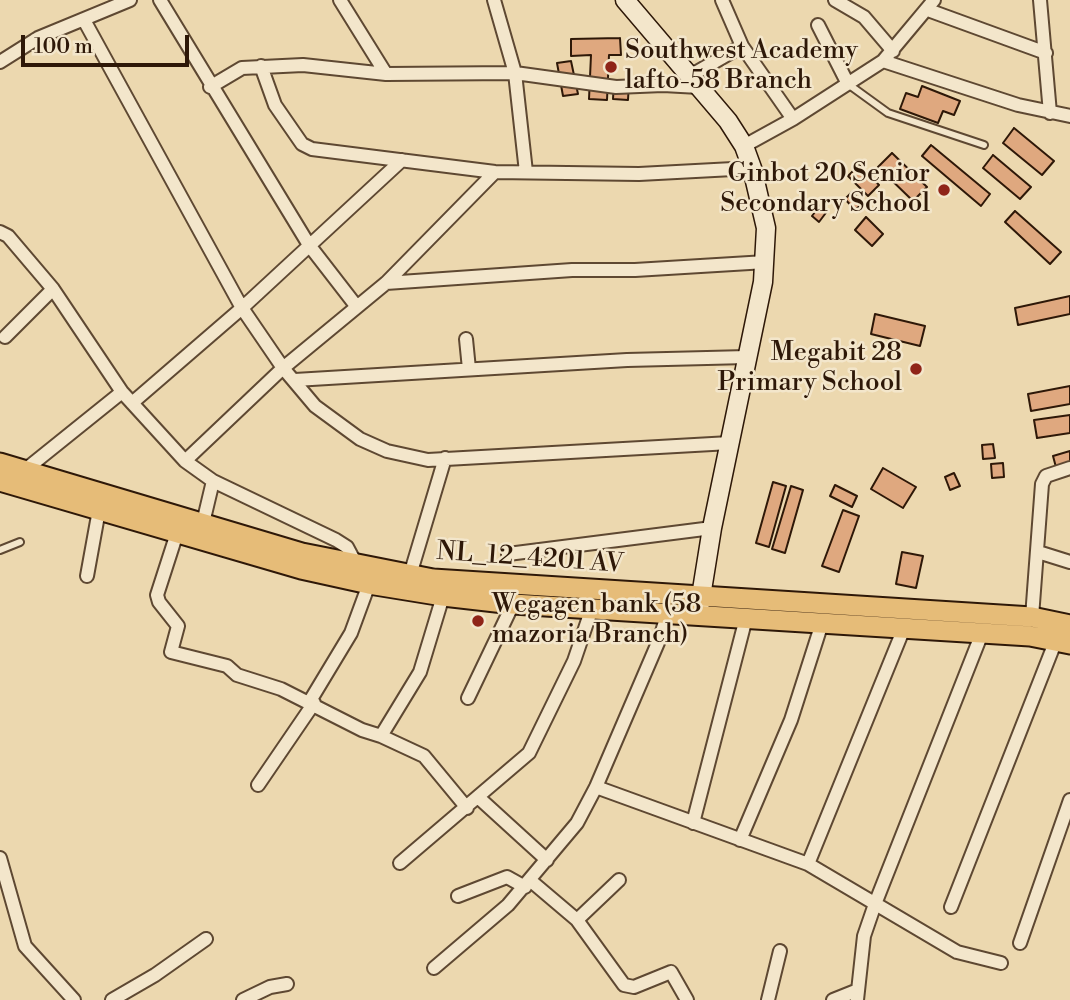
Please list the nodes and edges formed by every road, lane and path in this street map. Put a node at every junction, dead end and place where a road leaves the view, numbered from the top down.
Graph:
1 (130, 0) edge
2 (160, 0) edge
3 (340, 0) edge
4 (494, 0) edge
5 (625, 0) edge
6 (722, 0) edge
7 (835, 0) edge
8 (1040, 0) edge
9 (931, 5) edge
10 (84, 20) junction
11 (818, 25) dead end
12 (742, 46) junction
13 (893, 51) junction
14 (1046, 53) junction
15 (883, 61) junction
16 (0, 62) edge
17 (261, 66) junction
18 (515, 73) junction
19 (386, 74) junction
20 (694, 81) junction
21 (848, 84) junction
22 (210, 87) junction
23 (1050, 113) junction
24 (1070, 116) edge
25 (793, 119) junction
26 (984, 145) dead end
27 (744, 146) junction
28 (402, 160) junction
29 (752, 168) junction
30 (495, 172) junction
31 (526, 172) junction
32 (0, 232) edge
33 (309, 245) junction
34 (766, 262) junction
35 (386, 283) junction
36 (54, 289) junction
37 (357, 307) junction
38 (242, 308) junction
39 (5, 337) dead end
40 (466, 339) dead end
41 (747, 357) junction
42 (283, 368) junction
43 (469, 369) junction
44 (295, 380) junction
45 (122, 392) junction
46 (132, 403) junction
47 (730, 443) junction
48 (445, 458) junction
49 (185, 461) junction
50 (0, 463) edge
51 (1070, 468) edge
52 (25, 470) junction
53 (0, 481) edge
54 (214, 481) junction
55 (99, 510) junction
56 (202, 523) junction
57 (712, 528) junction
58 (177, 533) junction
59 (20, 542) dead end
60 (0, 550) edge
61 (1038, 552) junction
62 (508, 554) dead end
63 (1070, 562) edge
64 (356, 564) junction
65 (410, 575) junction
66 (87, 576) dead end
67 (369, 584) junction
68 (443, 596) junction
69 (513, 604) junction
70 (699, 606) junction
71 (592, 608) junction
72 (667, 612) junction
73 (1032, 617) junction
74 (746, 618) junction
75 (822, 623) junction
76 (1070, 625) edge
77 (904, 628) junction
78 (982, 633) junction
79 (1063, 642) edge
80 (468, 698) dead end
81 (312, 702) junction
82 (382, 736) junction
83 (258, 785) dead end
84 (596, 786) junction
85 (479, 798) junction
86 (1070, 800) edge
87 (467, 808) junction
88 (693, 823) junction
89 (740, 839) junction
90 (0, 858) edge
91 (547, 860) junction
92 (400, 863) dead end
93 (808, 863) junction
94 (619, 880) dead end
95 (528, 884) junction
96 (458, 896) dead end
97 (875, 904) junction
98 (951, 907) dead end
99 (577, 920) junction
100 (206, 939) dead end
101 (1020, 943) dead end
102 (780, 951) dead end
103 (1002, 963) dead end
104 (433, 968) dead end
105 (287, 984) dead end
106 (858, 995) edge
107 (74, 1000) edge
108 (112, 1000) edge
109 (243, 1000) edge
110 (687, 1000) edge
111 (768, 1000) edge
112 (833, 1000) edge

1 - 10 street
2 - 22 street
3 - 19 street
4 - 18 street
5 - 20 street
6 - 12 street
7 - 13 street
8 - 14 street
9 - 13 street
9 - 14 street
10 - 16 street
10 - 38 street
11 - 21 street
12 - 20 street
12 - 25 street
13 - 15 street
14 - 23 street
15 - 21 street
15 - 23 street
17 - 19 street
17 - 22 street
17 - 28 street
18 - 19 street
18 - 20 street
18 - 31 street
20 - 27 street
21 - 25 street
21 - 26 lane
22 - 33 street
23 - 24 street
25 - 27 street
27 - 29 street
28 - 30 street
28 - 33 street
29 - 31 street
29 - 34 street
30 - 31 street
30 - 35 street
32 - 36 street
33 - 37 street
33 - 38 street
34 - 35 street
34 - 41 street
35 - 37 street
36 - 39 street
36 - 45 street
37 - 42 street
38 - 42 street
38 - 46 street
40 - 43 street
41 - 43 street
41 - 47 street
42 - 44 street
42 - 49 street
43 - 44 street
44 - 48 street
45 - 46 street
45 - 52 street
46 - 49 street
47 - 48 street
47 - 57 street
48 - 65 street
49 - 54 street
50 - 52 main road, NL_12_4201 AV
51 - 61 street
52 - 56 main road, NL_12_4201 AV
53 - 55 main road, NL_12_4201 AV
54 - 56 street
54 - 64 street
55 - 58 main road, NL_12_4201 AV
55 - 66 street
56 - 64 main road, NL_12_4201 AV
57 - 62 street
57 - 70 street
58 - 67 main road, NL_12_4201 AV
58 - 81 street
59 - 60 lane
61 - 63 street
61 - 73 street
64 - 65 main road, NL_12_4201 AV
65 - 70 main road, NL_12_4201 AV
67 - 68 main road, NL_12_4201 AV
67 - 81 street
68 - 69 main road, NL_12_4201 AV
68 - 82 street
69 - 71 main road, NL_12_4201 AV
69 - 80 street
70 - 72 main road, NL_12_4201 AV
70 - 73 main road, NL_12_4201 AV
70 - 74 main road, NL_12_4201 AV
71 - 72 main road, NL_12_4201 AV
71 - 85 street
72 - 84 street
73 - 76 main road, NL_12_4201 AV
74 - 75 main road, NL_12_4201 AV
74 - 88 street
75 - 77 main road, NL_12_4201 AV
75 - 89 street
77 - 78 main road, NL_12_4201 AV
77 - 93 street
78 - 79 main road, NL_12_4201 AV
78 - 97 street
79 - 98 street
81 - 82 street
81 - 83 street
82 - 87 street
84 - 88 street
84 - 91 street
85 - 87 street
85 - 91 street
86 - 101 street
87 - 92 street
88 - 89 street
89 - 93 street
90 - 107 street
91 - 95 street
93 - 97 street
94 - 99 street
95 - 96 street
95 - 99 street
95 - 104 street
97 - 103 street
97 - 106 street
99 - 110 street
100 - 108 street
102 - 111 street
105 - 109 street
106 - 112 street

